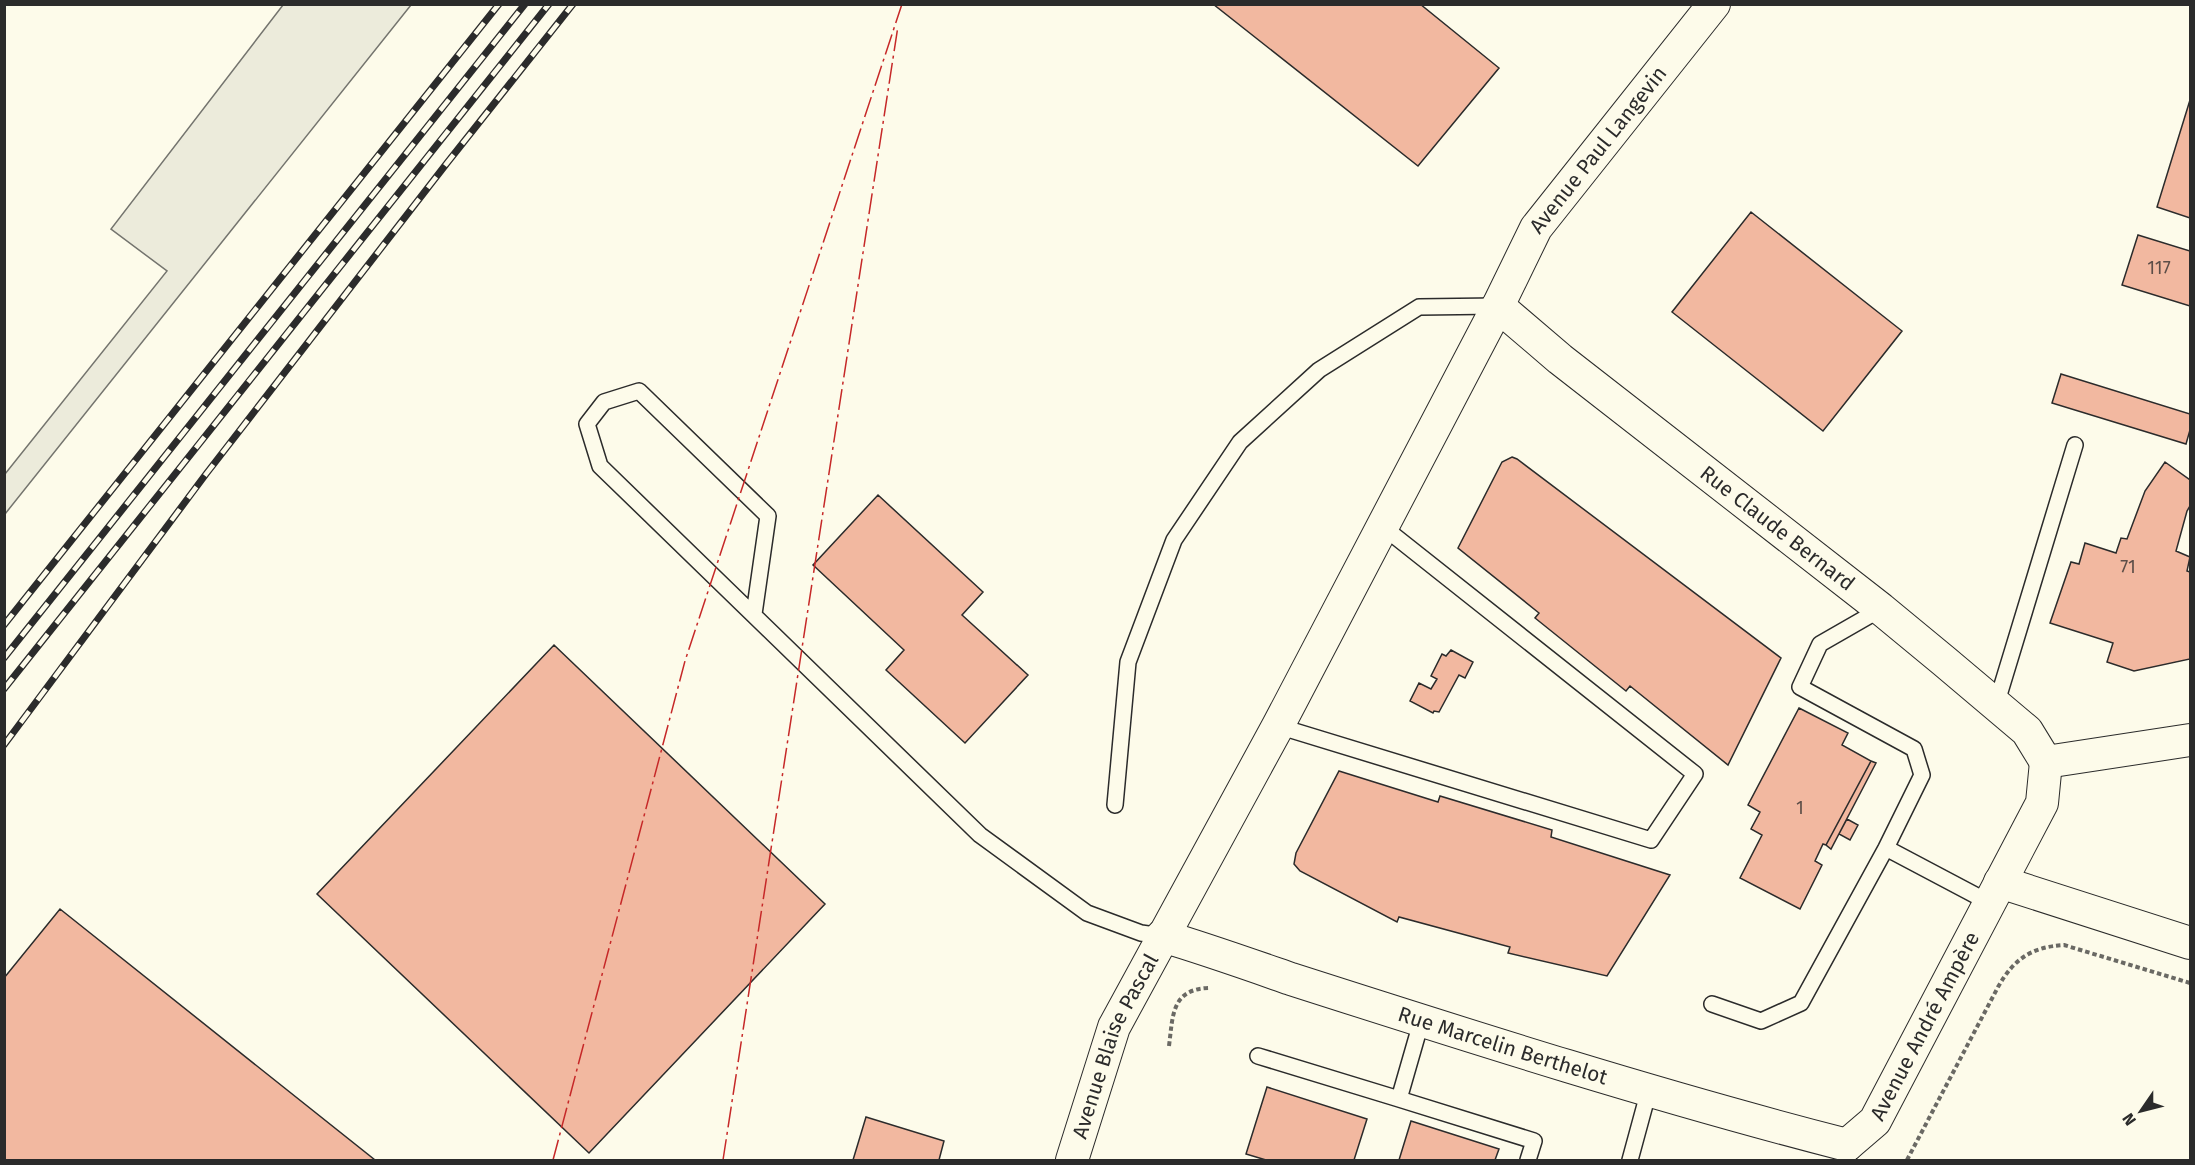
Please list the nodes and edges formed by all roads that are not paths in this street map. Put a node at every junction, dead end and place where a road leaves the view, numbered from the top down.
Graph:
1 (1714, 4) edge
2 (1498, 306) junction
3 (2074, 445) dead end
4 (1382, 526) junction
5 (1881, 609) junction
6 (754, 614) junction
7 (1996, 705) junction
8 (1278, 726) junction
9 (2190, 740) edge
10 (2046, 762) junction
11 (1115, 805) dead end
12 (1886, 848) junction
13 (1995, 892) junction
14 (1162, 936) junction
15 (2190, 943) edge
16 (1712, 1004) dead end
17 (1422, 1019) junction
18 (1258, 1056) dead end
19 (1649, 1090) junction
20 (1399, 1099) junction
21 (1851, 1153) edge
22 (1072, 1161) edge
23 (1528, 1161) edge
24 (1629, 1161) edge

1 - 2 street, Avenue Paul Langevin
2 - 4 street, Avenue Paul Langevin
2 - 5 street, Rue Claude Bernard
2 - 11 lane
3 - 7 lane
4 - 8 street, Avenue Blaise Pascal
4 - 8 lane
5 - 7 street, Rue Claude Bernard
5 - 12 lane
6 - 6 lane
6 - 14 lane
7 - 10 street, Rue Claude Bernard
8 - 14 street, Avenue Blaise Pascal
9 - 10 street
10 - 13 street, Avenue André Ampère
12 - 13 lane
12 - 16 lane
13 - 15 street
13 - 21 street, Avenue André Ampère
14 - 17 street, Rue Marcelin Berthelot
14 - 22 street, Avenue Blaise Pascal
17 - 19 street, Rue Marcelin Berthelot
17 - 20 lane
18 - 20 lane
19 - 21 street, Rue Marcelin Berthelot
19 - 24 lane
20 - 23 lane

